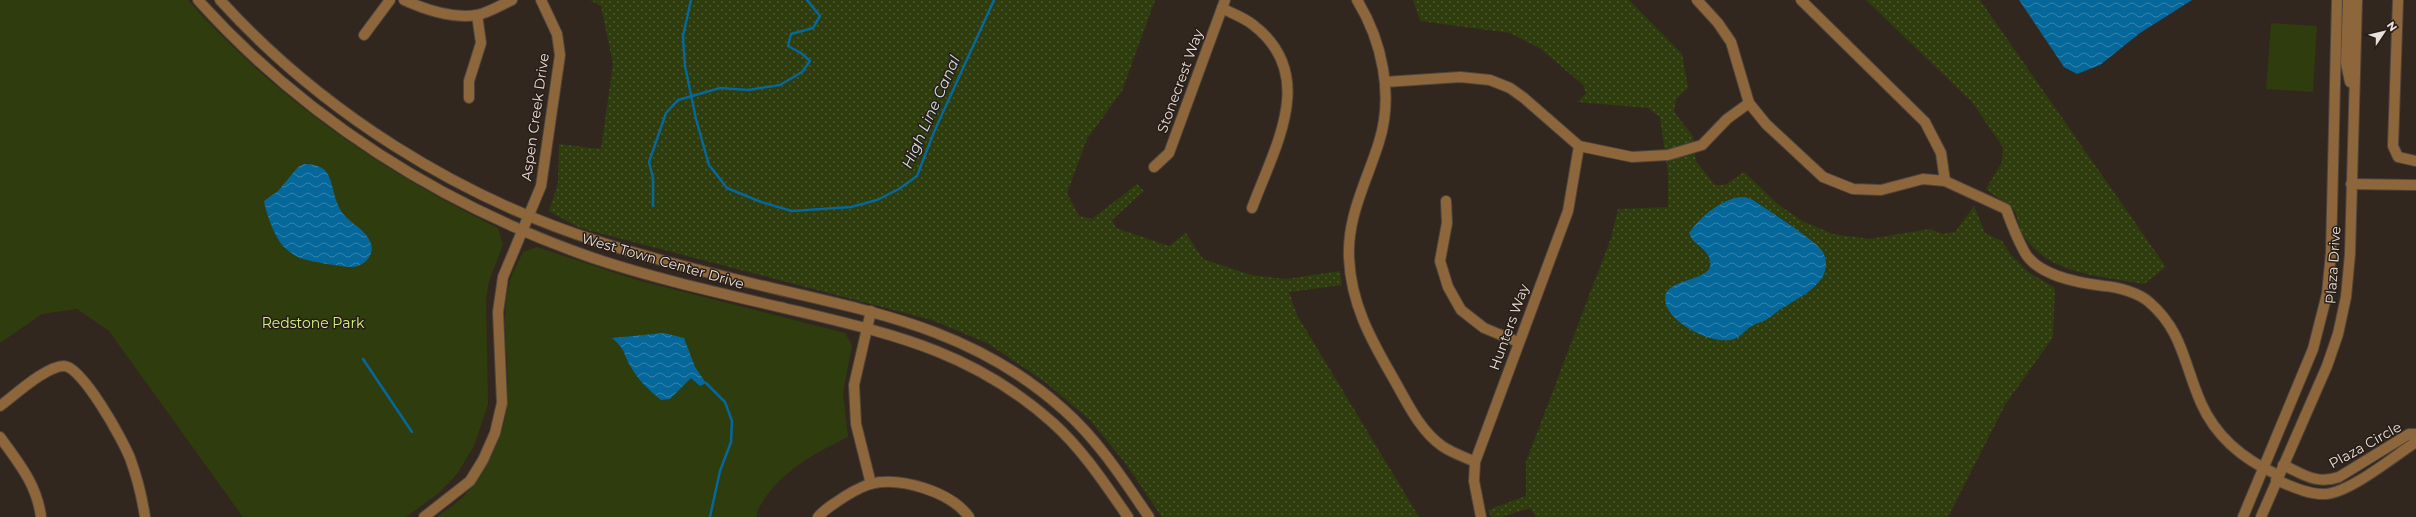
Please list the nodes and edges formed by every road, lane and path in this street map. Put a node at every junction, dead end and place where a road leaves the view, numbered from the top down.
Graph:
1 (198, 0) edge
2 (220, 0) edge
3 (390, 0) edge
4 (404, 0) edge
5 (512, 0) edge
6 (541, 0) edge
7 (1357, 0) edge
8 (1697, 0) edge
9 (1801, 0) edge
10 (2337, 0) edge
11 (2348, 0) edge
12 (2357, 0) edge
13 (2398, 0) edge
14 (1223, 4) edge
15 (477, 15) junction
16 (364, 35) dead end
17 (1385, 82) junction
18 (469, 98) dead end
19 (2354, 98) junction
20 (1749, 103) junction
21 (1579, 146) junction
22 (2416, 161) edge
23 (1154, 166) dead end
24 (1945, 181) junction
25 (2351, 184) junction
26 (2416, 185) edge
27 (1446, 201) dead end
28 (1252, 208) dead end
29 (528, 215) junction
30 (521, 230) junction
31 (871, 311) junction
32 (867, 328) junction
33 (1518, 342) junction
34 (0, 406) edge
35 (2416, 434) edge
36 (0, 437) edge
37 (2416, 438) edge
38 (1475, 462) junction
39 (2283, 464) junction
40 (2263, 469) junction
41 (2277, 478) junction
42 (871, 484) junction
43 (41, 517) edge
44 (144, 517) edge
45 (424, 517) edge
46 (818, 517) edge
47 (969, 517) edge
48 (1128, 517) edge
49 (1149, 517) edge
50 (1481, 517) edge
51 (2244, 517) edge
52 (2261, 517) edge

1 - 30 street, West Town Center Drive
2 - 29 street, West Town Center Drive
3 - 16 street
4 - 15 street
5 - 15 street
6 - 29 street, Aspen Creek Drive
7 - 17 street
8 - 20 street
9 - 24 street
10 - 40 street, Plaza Drive
11 - 19 street
12 - 19 street, Plaza Drive
13 - 22 street
14 - 23 street, Stonecrest Way
14 - 28 street
15 - 18 street
17 - 21 street
17 - 38 street
19 - 25 street, Plaza Drive
20 - 21 street
20 - 24 street, Plaza Circle
21 - 33 street, Hunters Way
24 - 40 street, Plaza Circle
25 - 26 street
25 - 39 street, Plaza Drive
27 - 33 street
29 - 30 street, Aspen Creek Drive
29 - 31 street, West Town Center Drive
30 - 32 street, West Town Center Drive
30 - 45 street, Aspen Creek Drive
31 - 32 street
31 - 49 street, West Town Center Drive
32 - 42 street
32 - 48 street, West Town Center Drive
33 - 38 street, Hunters Way
34 - 44 street
35 - 39 street, Plaza Circle
36 - 43 street
37 - 41 street, Plaza Circle
38 - 50 street, Hunters Way
39 - 41 street, Plaza Drive
40 - 41 street, Plaza Circle
40 - 51 street, Plaza Drive
41 - 52 street, Plaza Drive
42 - 46 street
42 - 47 street

